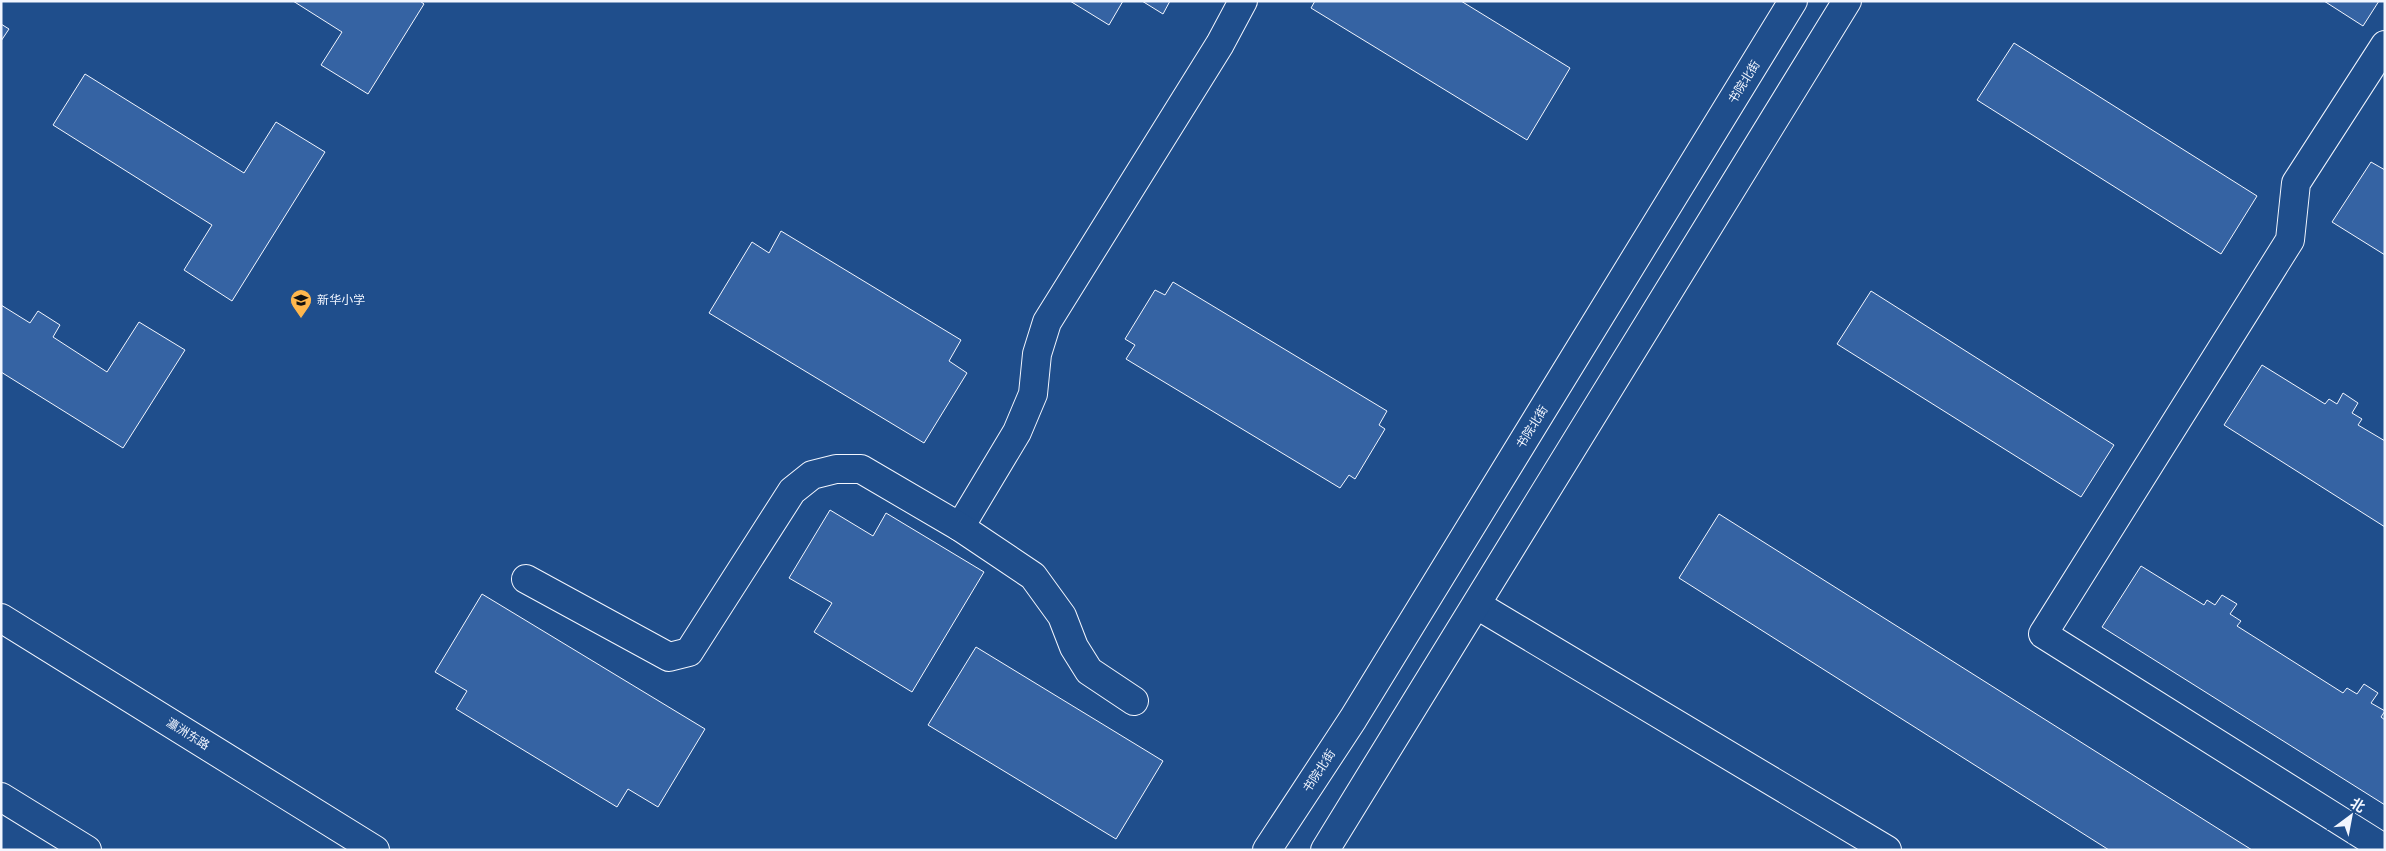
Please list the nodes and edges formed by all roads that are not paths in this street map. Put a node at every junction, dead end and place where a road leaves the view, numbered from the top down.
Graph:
1 (1243, 1) edge
2 (1793, 1) edge
3 (1847, 1) edge
4 (2385, 45) edge
5 (960, 527) junction
6 (526, 579) dead end
7 (1477, 605) junction
8 (1, 618) edge
9 (1134, 701) dead end
10 (1, 797) edge
11 (2385, 849) edge
12 (87, 850) edge
13 (375, 850) edge
14 (1266, 850) edge
15 (1325, 850) edge
16 (1887, 850) edge

1 - 5 street
2 - 14 street, 书院北街
3 - 7 street
4 - 11 street
5 - 6 street
5 - 9 street
7 - 15 street
7 - 16 street
8 - 13 street, 瀛洲东路
10 - 12 street

